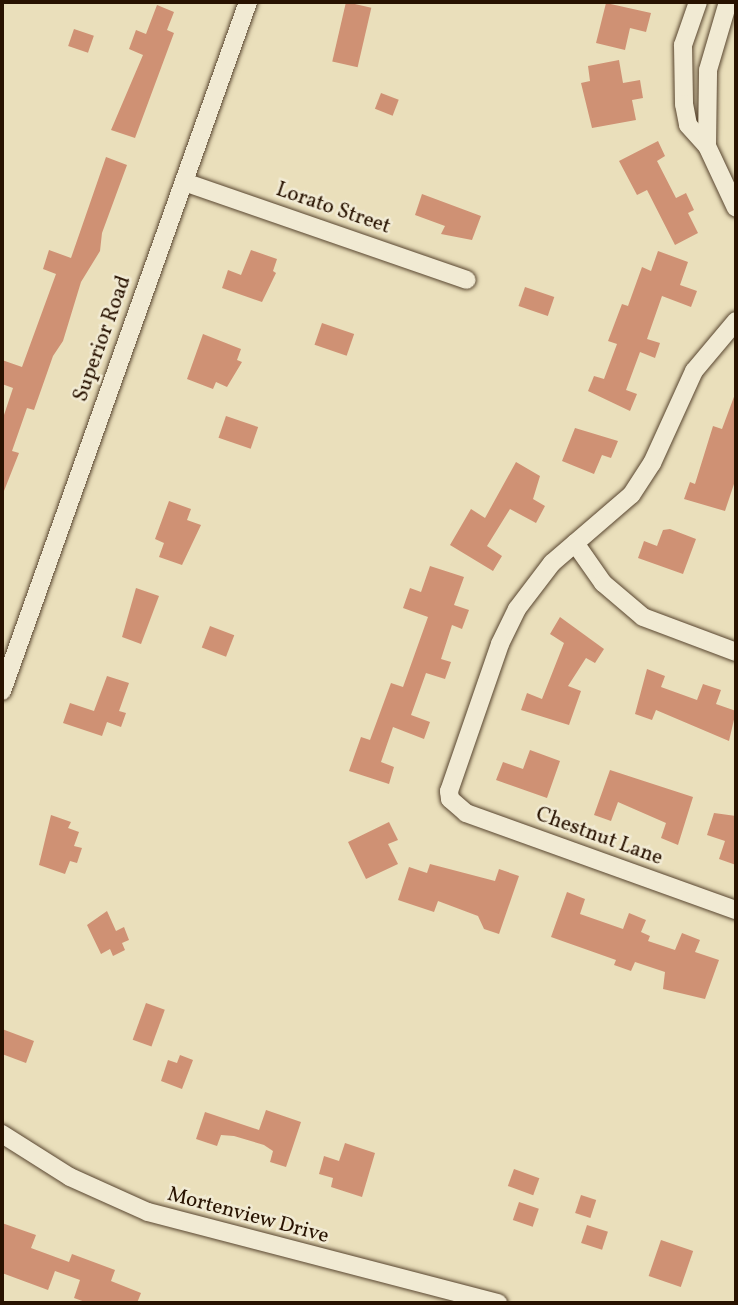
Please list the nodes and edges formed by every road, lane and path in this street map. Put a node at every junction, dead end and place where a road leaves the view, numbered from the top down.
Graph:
1 (248, 2) edge
2 (698, 2) edge
3 (728, 2) edge
4 (680, 69) junction
5 (708, 70) junction
6 (707, 146) junction
7 (184, 182) junction
8 (736, 208) edge
9 (467, 280) dead end
10 (736, 321) edge
11 (575, 542) junction
12 (736, 652) edge
13 (2, 691) edge
14 (736, 910) edge
15 (2, 1134) edge
16 (498, 1303) edge

1 - 7 street, Superior Road
2 - 4 street
3 - 5 street
4 - 5 street
4 - 6 street
5 - 6 street
6 - 8 street
7 - 9 street, Lorato Street
7 - 13 street, Superior Road
10 - 11 street
11 - 12 street
11 - 14 street, Chestnut Lane
15 - 16 street, Mortenview Drive

